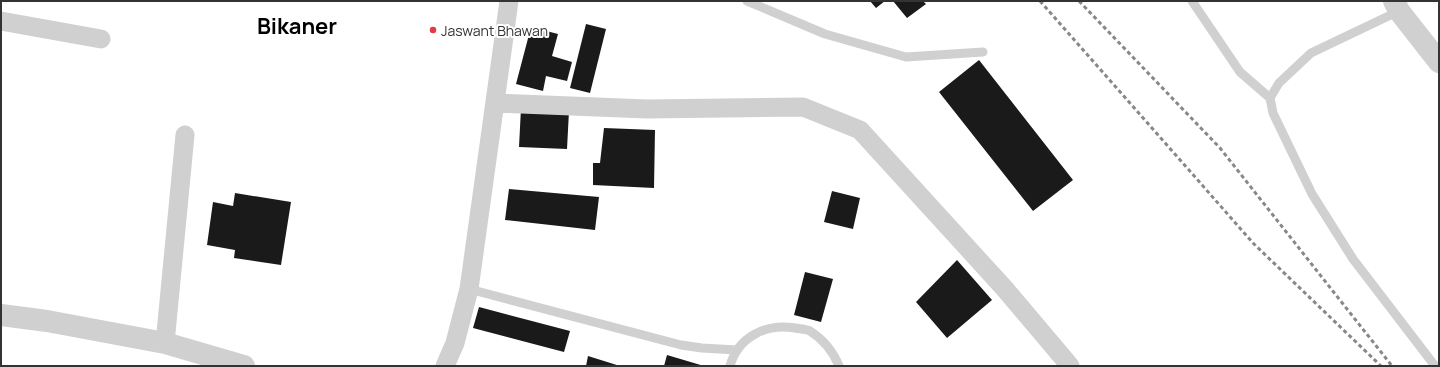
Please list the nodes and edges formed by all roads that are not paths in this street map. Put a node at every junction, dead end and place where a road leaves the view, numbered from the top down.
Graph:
1 (509, 1) edge
2 (747, 1) edge
3 (1192, 1) edge
4 (1396, 6) edge
5 (1, 21) edge
6 (101, 39) dead end
7 (983, 52) dead end
8 (1439, 62) edge
9 (1270, 98) junction
10 (495, 103) junction
11 (185, 135) dead end
12 (469, 289) junction
13 (1, 315) edge
14 (165, 344) junction
15 (736, 350) junction
16 (244, 366) edge
17 (445, 366) edge
18 (730, 366) edge
19 (840, 366) edge
20 (1070, 366) edge
21 (1435, 366) edge

1 - 10 street
2 - 7 lane
3 - 9 lane
4 - 8 street
4 - 9 lane
5 - 6 street
9 - 21 lane
10 - 12 street
10 - 20 street
11 - 14 street
12 - 15 lane
12 - 17 street
13 - 14 street
14 - 16 street
15 - 18 lane
15 - 19 lane

